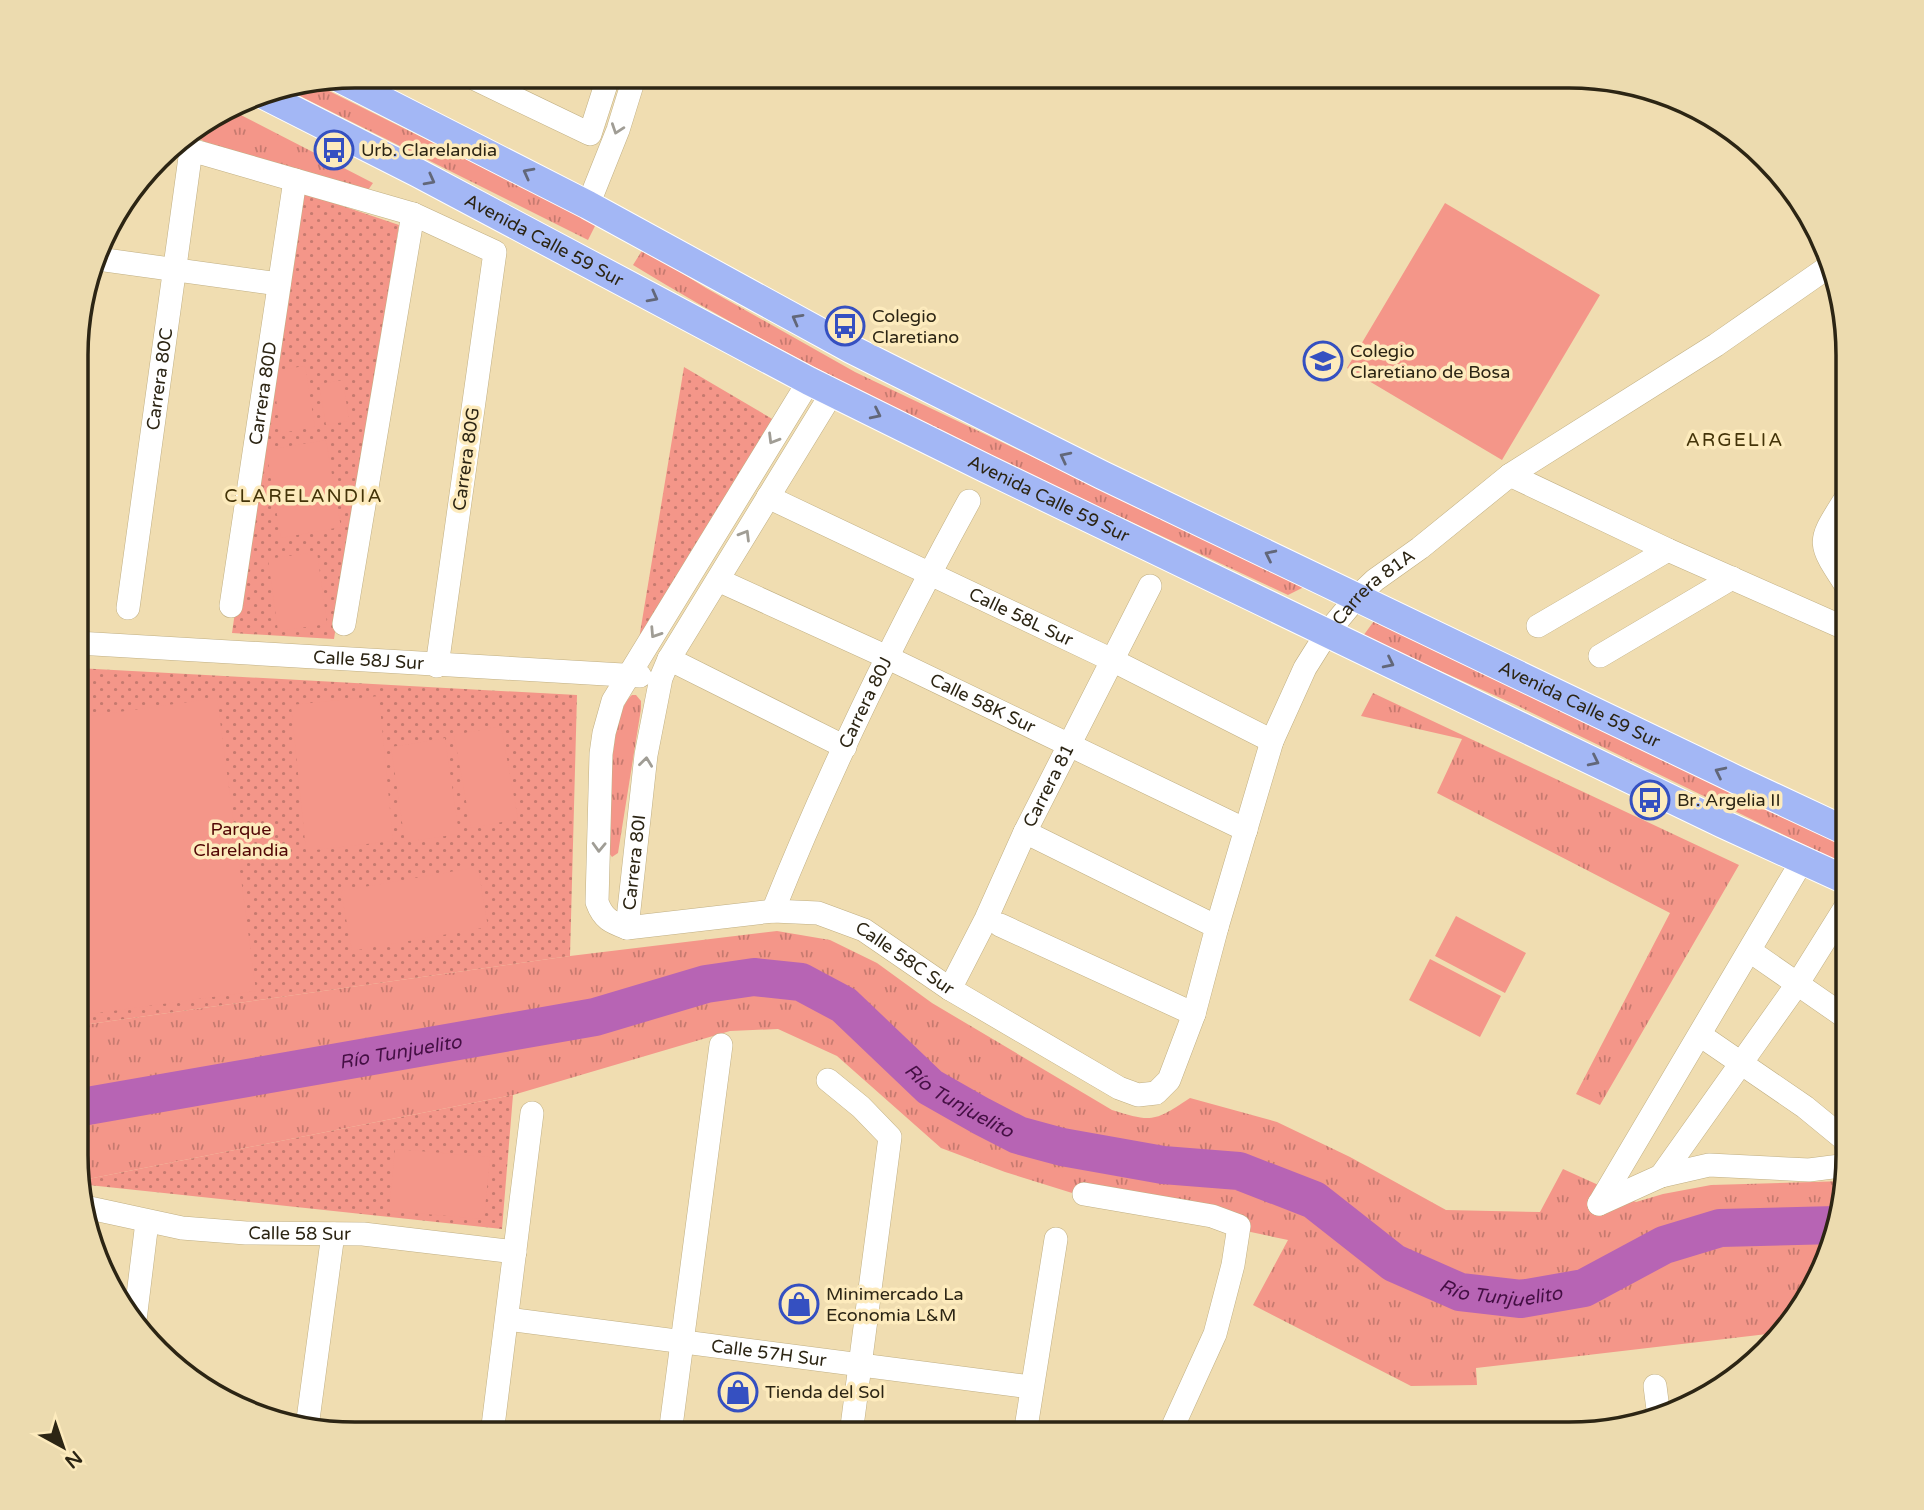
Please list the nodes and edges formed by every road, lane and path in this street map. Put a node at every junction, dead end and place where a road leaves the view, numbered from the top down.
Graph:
1 (359, 88) edge
2 (513, 88) edge
3 (605, 88) edge
4 (631, 88) edge
5 (274, 100) edge
6 (295, 180) junction
7 (588, 205) junction
8 (413, 214) junction
9 (105, 260) edge
10 (175, 269) junction
11 (1823, 271) edge
12 (279, 284) junction
13 (820, 386) junction
14 (1510, 475) junction
15 (768, 497) junction
16 (969, 501) dead end
17 (1836, 514) edge
18 (1668, 550) junction
19 (1836, 570) edge
20 (930, 572) junction
21 (1732, 578) junction
22 (718, 580) junction
23 (1150, 586) dead end
24 (1357, 597) junction
25 (231, 606) dead end
26 (128, 608) dead end
27 (344, 624) dead end
28 (1836, 624) edge
29 (1538, 626) dead end
30 (1327, 633) junction
31 (88, 644) edge
32 (1600, 656) dead end
33 (887, 658) junction
34 (1112, 660) junction
35 (437, 666) junction
36 (665, 668) junction
37 (627, 676) junction
38 (1272, 741) junction
39 (1071, 745) junction
40 (845, 747) junction
41 (1836, 826) edge
42 (1247, 830) junction
43 (1025, 832) junction
44 (1802, 861) junction
45 (1836, 876) edge
46 (773, 911) junction
47 (1836, 922) edge
48 (1000, 925) dead end
49 (1217, 927) junction
50 (627, 928) junction
51 (1750, 951) junction
52 (1798, 983) junction
53 (950, 989) junction
54 (1836, 1010) edge
55 (1194, 1014) junction
56 (1700, 1035) junction
57 (721, 1045) dead end
58 (1743, 1063) junction
59 (828, 1080) dead end
60 (1156, 1093) joint
61 (532, 1113) dead end
62 (1836, 1133) edge
63 (1836, 1167) edge
64 (1661, 1176) junction
65 (1084, 1194) dead end
66 (93, 1208) edge
67 (147, 1222) junction
68 (333, 1234) junction
69 (1056, 1239) dead end
70 (515, 1252) junction
71 (136, 1309) edge
72 (507, 1319) junction
73 (682, 1342) junction
74 (860, 1365) junction
75 (1655, 1386) dead end
76 (1031, 1387) junction
77 (1658, 1407) edge
78 (308, 1418) edge
79 (494, 1422) edge
80 (672, 1422) edge
81 (853, 1422) edge
82 (1027, 1422) edge
83 (1175, 1422) edge

7 -> 1 main road, Avenida Calle 59 Sur
2 - 3 street
4 -> 7 street
5 -> 13 main road, Avenida Calle 59 Sur
6 - 8 street
6 - 10 street, Carrera 80C
6 - 12 street, Carrera 80D
24 -> 7 main road, Avenida Calle 59 Sur
8 - 27 street
8 - 35 street, Carrera 80G
9 - 10 street
10 - 12 street
10 - 26 street, Carrera 80C
11 - 14 street, Carrera 81A
12 - 25 street, Carrera 80D
13 - 15 street, Carrera 80I
13 -> 30 main road, Avenida Calle 59 Sur
13 -> 37 street, Carrera 80I
14 - 18 street
14 - 24 street, Carrera 81A
15 - 20 street, Calle 58L Sur
22 -> 15 street, Carrera 80I
16 - 20 street, Carrera 80J
17 - 19 street
18 - 21 street
18 - 29 street
20 - 33 street, Carrera 80J
20 - 34 street, Calle 58L Sur
21 - 28 street
21 - 32 street
22 - 33 street, Calle 58K Sur
22 - 36 street, Carrera 80I
23 - 34 street, Carrera 81
24 - 30 street, Carrera 81A
41 -> 24 main road, Avenida Calle 59 Sur
30 - 38 street, Carrera 81A
30 -> 44 main road, Avenida Calle 59 Sur
31 - 35 street, Calle 58J Sur
33 - 39 street, Calle 58K Sur
33 - 40 street, Carrera 80J
34 - 38 street, Calle 58L Sur
34 - 39 street, Carrera 81
35 - 37 street, Calle 58J Sur
36 - 37 street, Calle 58J Sur
36 - 40 street, Calle 58J Sur
50 -> 36 street, Carrera 80I
37 -> 50 street, Carrera 80I
38 - 42 street, Carrera 81A
39 - 42 street, Calle 58K Sur
39 - 43 street, Carrera 81
40 - 46 street, Carrera 80J
42 - 49 street, Carrera 81A
43 - 49 street
43 - 53 street, Carrera 81
44 - 45 main road, Avenida Calle 59 Sur
44 - 51 street
46 - 50 street, Calle 58C Sur
46 - 53 street, Calle 58C Sur
47 - 52 street
48 - 55 street
49 - 55 street, Carrera 81A
51 - 52 street
51 - 56 street
52 - 54 street
52 - 58 street
53 - 60 street, Calle 58C Sur
55 - 60 street, Carrera 81A
56 - 58 street
56 - 64 street
57 - 73 street
58 - 62 street
58 - 64 street
59 - 74 street
61 - 70 street
63 - 64 street
65 - 83 street
66 - 67 street, Calle 58 Sur
67 - 68 street, Calle 58 Sur
67 - 71 street
68 - 70 street, Calle 58 Sur
68 - 78 street
69 - 76 street
70 - 72 street
72 - 73 street, Calle 57H Sur
72 - 79 street
73 - 74 street, Calle 57H Sur
73 - 80 street
74 - 76 street, Calle 57H Sur
74 - 81 street
75 - 77 street
76 - 82 street

